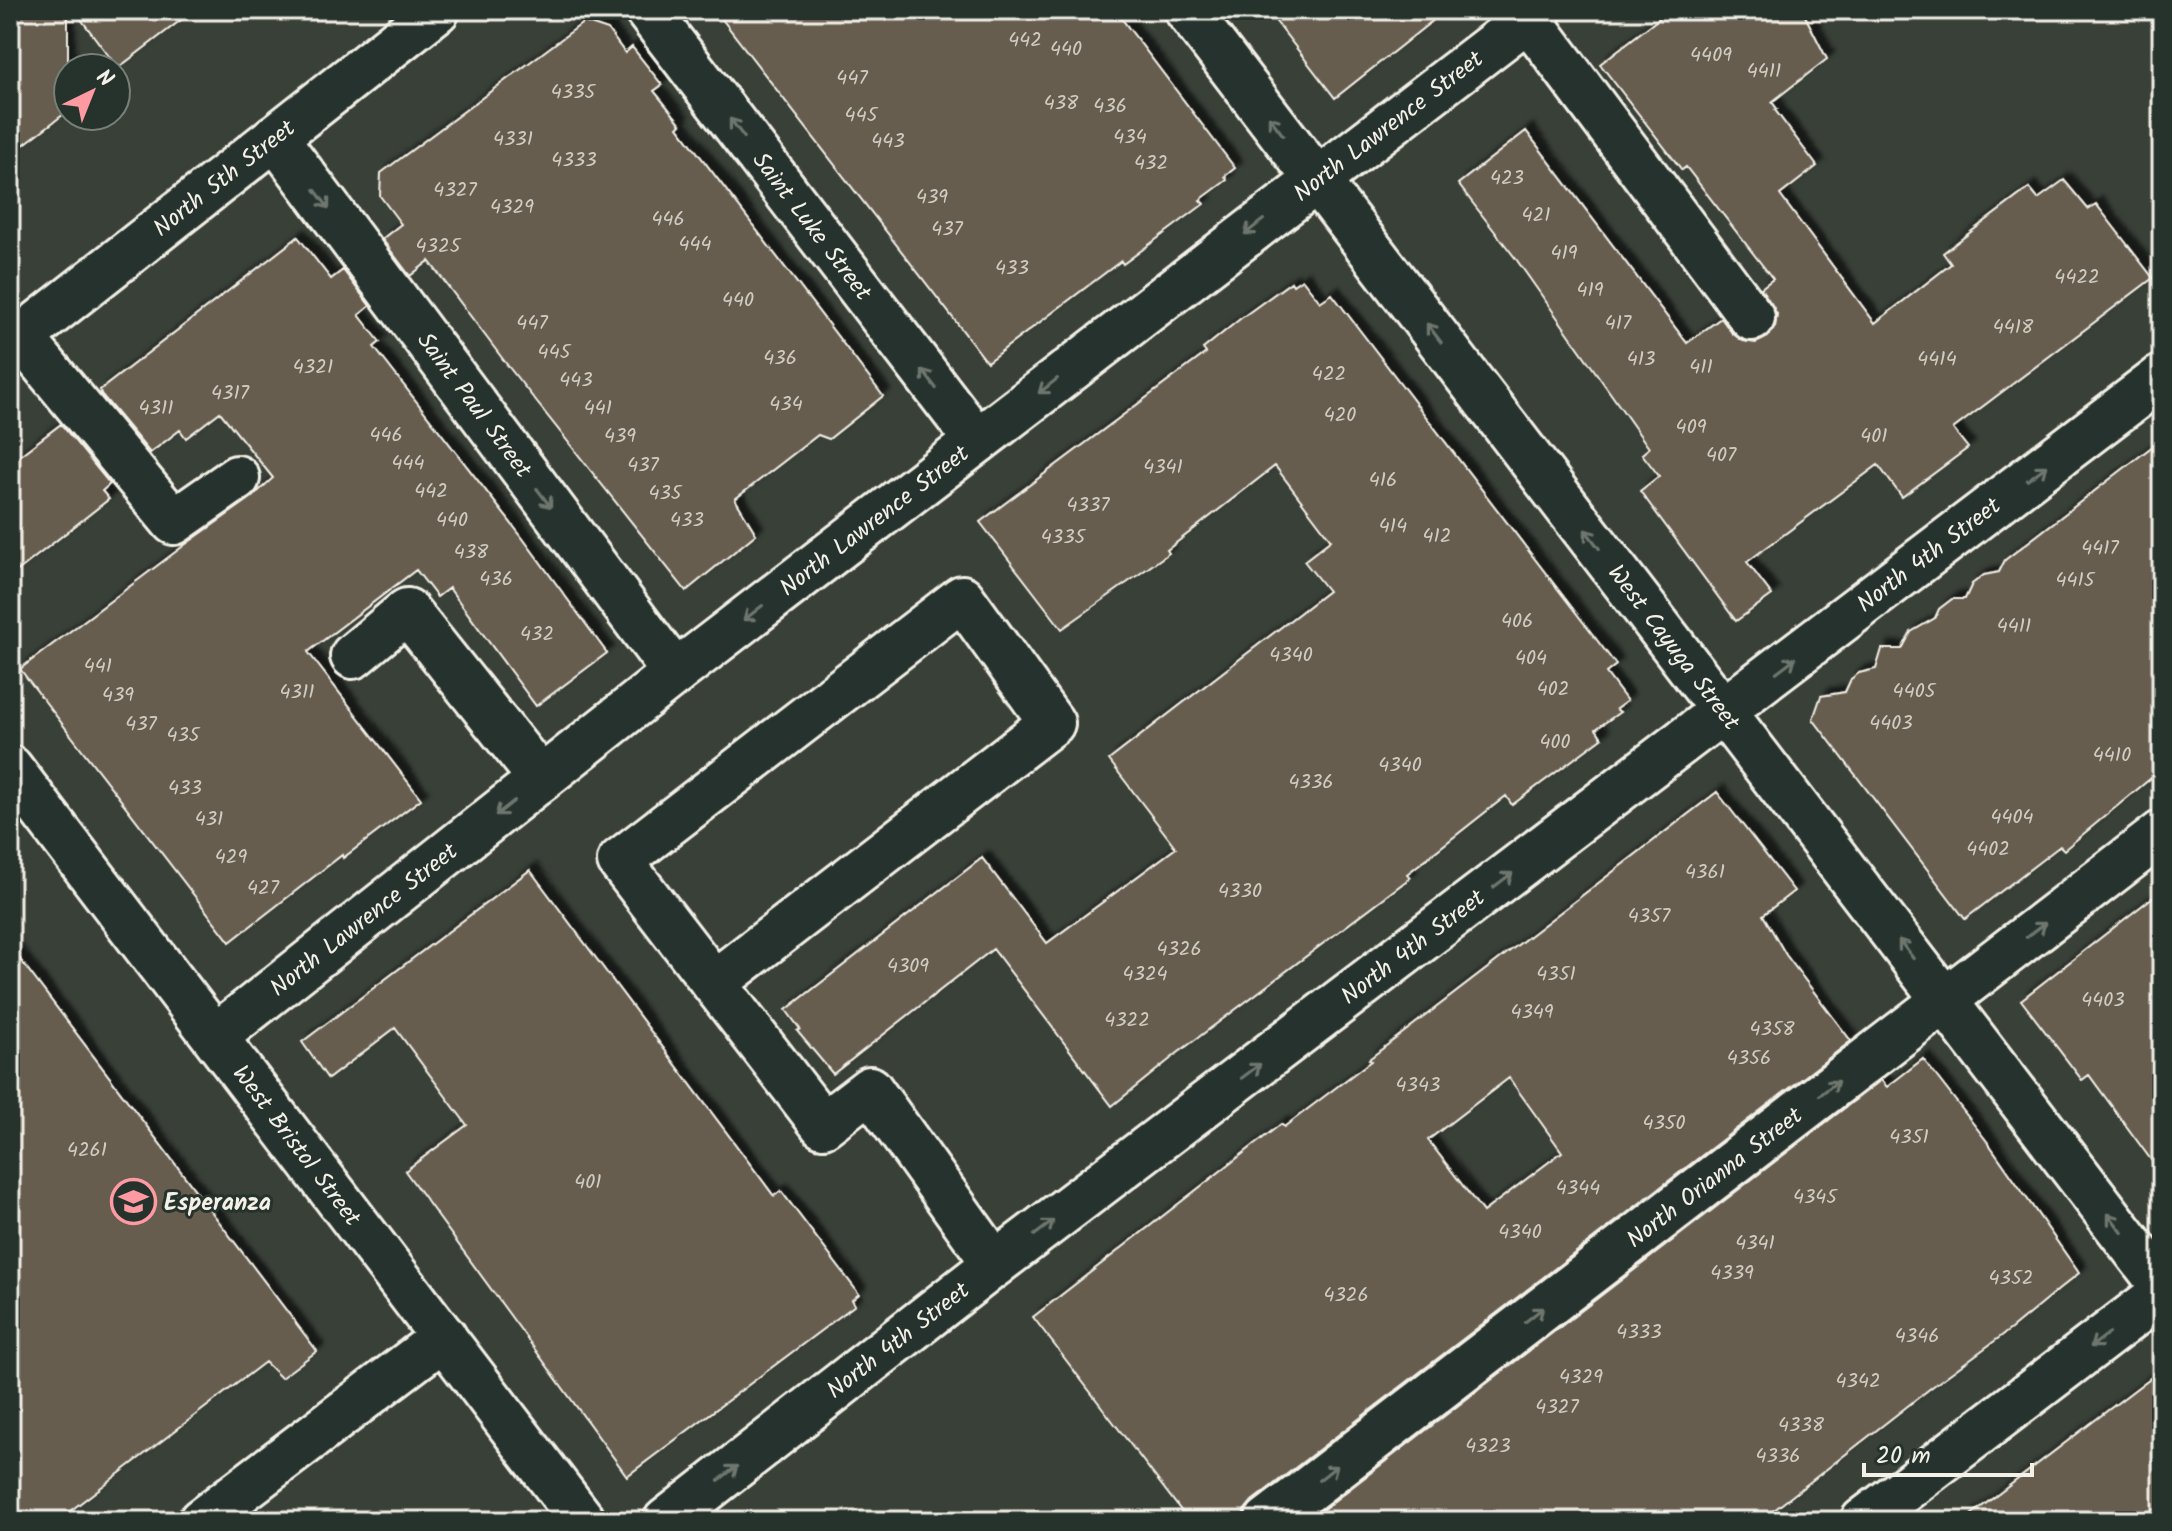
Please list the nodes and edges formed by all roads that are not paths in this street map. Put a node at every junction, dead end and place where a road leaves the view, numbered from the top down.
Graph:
1 (437, 10) edge
2 (647, 10) edge
3 (1187, 10) edge
4 (1533, 14) edge
5 (275, 137) junction
6 (1316, 179) junction
7 (1752, 318) dead end
8 (16, 342) edge
9 (2162, 377) edge
10 (977, 441) junction
11 (237, 478) dead end
12 (353, 656) dead end
13 (675, 673) junction
14 (1724, 712) junction
15 (10, 768) edge
16 (541, 779) junction
17 (2162, 833) edge
18 (714, 983) junction
19 (1944, 999) junction
20 (216, 1036) junction
21 (995, 1264) junction
22 (2162, 1285) edge
23 (2162, 1293) edge
24 (444, 1337) junction
25 (201, 1521) edge
26 (583, 1521) edge
27 (666, 1521) edge
28 (1267, 1521) edge
29 (1863, 1521) edge

1 - 5 street, North 5th Street
10 -> 2 street, Saint Luke Street
6 -> 3 street, West Cayuga Street
4 - 6 street, North Lawrence Street
4 - 7 street
5 - 8 street, North 5th Street
5 -> 13 street, Saint Paul Street
6 -> 10 street, North Lawrence Street
14 -> 6 street, West Cayuga Street
8 - 11 street
14 -> 9 street, North 4th Street
10 -> 13 street, North Lawrence Street
12 - 16 street
13 - 16 street, North Lawrence Street
19 -> 14 street, West Cayuga Street
21 -> 14 street, North 4th Street
15 - 20 street, West Bristol Street
16 -> 20 street, North Lawrence Street
19 -> 17 street, North Orianna Street
18 - 18 street
18 - 21 street
22 -> 19 street, West Cayuga Street
28 -> 19 street, North Orianna Street
20 - 24 street, West Bristol Street
27 -> 21 street, North 4th Street
23 -> 29 street
24 - 25 street
24 - 26 street, West Bristol Street

